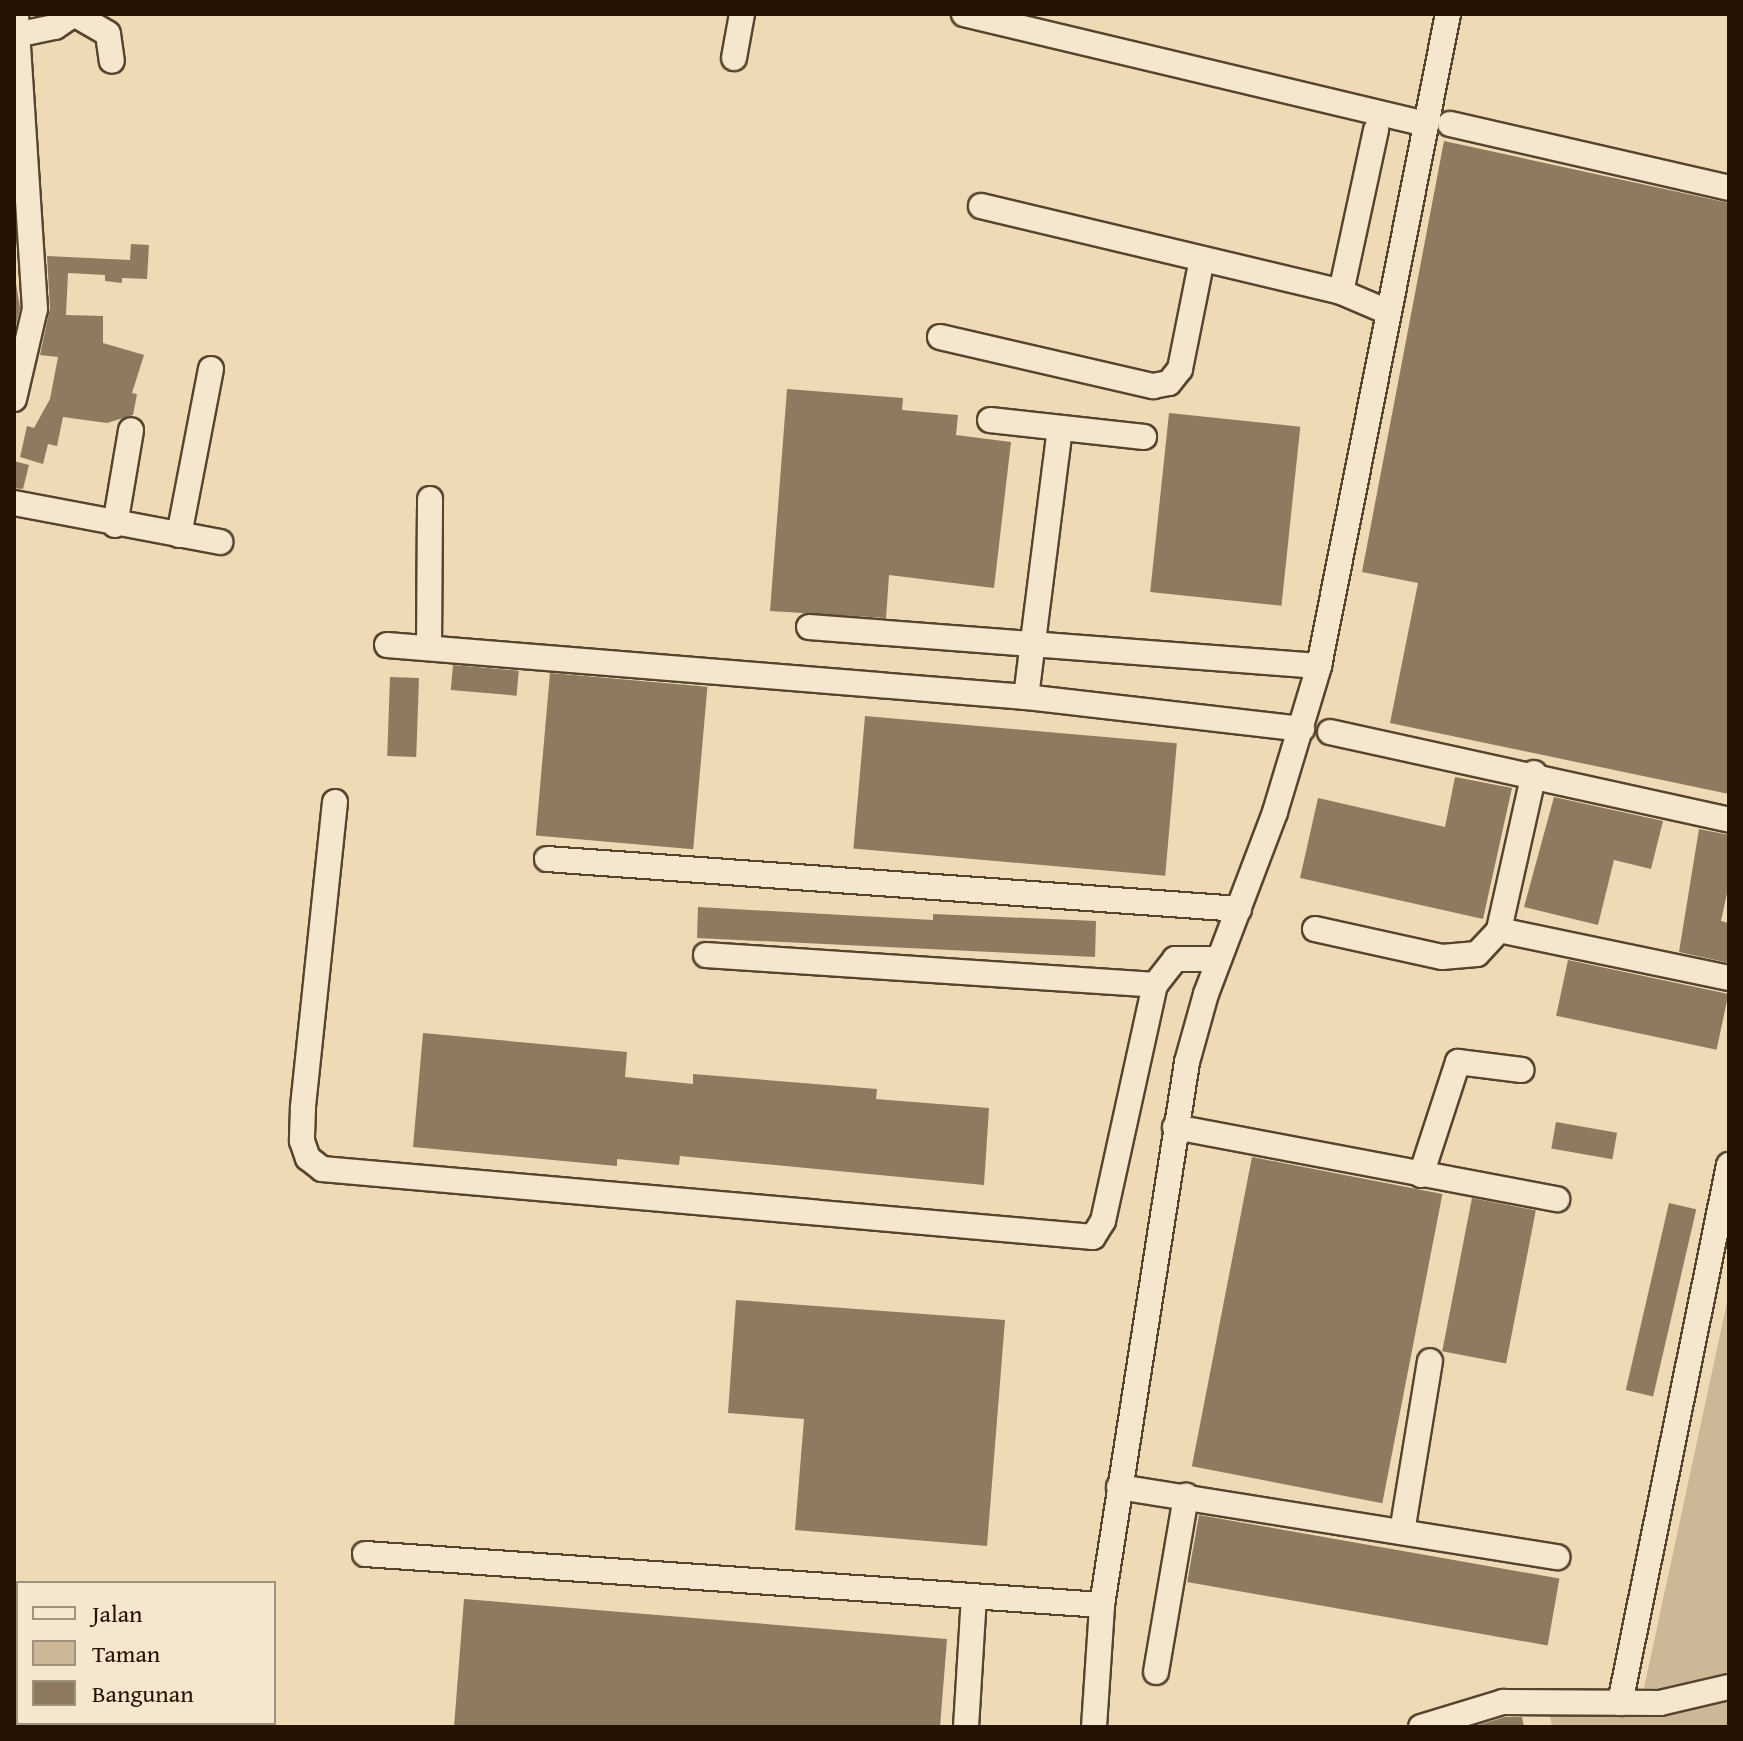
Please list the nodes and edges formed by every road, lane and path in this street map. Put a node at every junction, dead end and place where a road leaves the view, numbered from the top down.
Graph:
1 (74, 14) edge
2 (742, 14) edge
3 (964, 14) edge
4 (1448, 14) edge
5 (16, 25) edge
6 (734, 58) dead end
7 (112, 61) dead end
8 (1423, 123) junction
9 (1450, 124) dead end
10 (1376, 130) dead end
11 (1729, 188) edge
12 (981, 206) dead end
13 (1202, 259) junction
14 (1341, 292) junction
15 (1388, 312) junction
16 (940, 337) dead end
17 (211, 369) dead end
18 (14, 399) edge
19 (990, 420) dead end
20 (1060, 428) junction
21 (131, 430) dead end
22 (1144, 437) dead end
23 (430, 499) dead end
24 (14, 503) edge
25 (115, 525) junction
26 (179, 535) junction
27 (220, 542) dead end
28 (809, 627) dead end
29 (387, 645) dead end
30 (1032, 646) junction
31 (429, 648) junction
32 (1319, 666) junction
33 (1026, 697) junction
34 (1302, 729) junction
35 (1330, 732) dead end
36 (1534, 773) junction
37 (335, 802) dead end
38 (1729, 820) edge
39 (547, 859) dead end
40 (1239, 909) junction
41 (1315, 929) dead end
42 (1499, 930) junction
43 (706, 955) dead end
44 (1218, 959) junction
45 (1729, 978) edge
46 (1155, 985) junction
47 (1521, 1070) dead end
48 (1175, 1127) junction
49 (1729, 1165) edge
50 (1421, 1175) junction
51 (1557, 1199) dead end
52 (1430, 1361) dead end
53 (1119, 1487) junction
54 (1186, 1496) junction
55 (1402, 1532) junction
56 (365, 1554) dead end
57 (1557, 1557) dead end
58 (974, 1598) junction
59 (1102, 1605) junction
60 (1156, 1672) dead end
61 (1729, 1687) edge
62 (1620, 1703) junction
63 (966, 1727) edge
64 (1094, 1727) edge
65 (1421, 1727) edge

1 - 5 street
1 - 7 street
2 - 6 street
3 - 8 street
4 - 8 street
5 - 18 street
8 - 15 street
9 - 11 street
10 - 14 street
12 - 13 street
13 - 14 street
13 - 16 street
14 - 15 street
15 - 32 street
17 - 26 street
19 - 20 street
20 - 22 street
20 - 30 street
21 - 25 street
23 - 31 street
24 - 25 street
25 - 26 street
26 - 27 street
28 - 30 street
29 - 31 street
30 - 32 street
30 - 33 street
31 - 33 street
32 - 34 street
33 - 34 street
34 - 40 street
35 - 36 street
36 - 38 street
36 - 42 street
37 - 46 street
39 - 40 street
40 - 44 street
41 - 42 street
42 - 45 street
43 - 46 street
44 - 46 street
44 - 48 street
47 - 50 street
48 - 50 street
48 - 53 street
49 - 62 street
50 - 51 street
52 - 55 street
53 - 54 street
53 - 59 street
54 - 55 street
54 - 60 street
55 - 57 street
56 - 58 street
58 - 59 street
58 - 63 street
59 - 64 street
61 - 62 street
62 - 65 street

